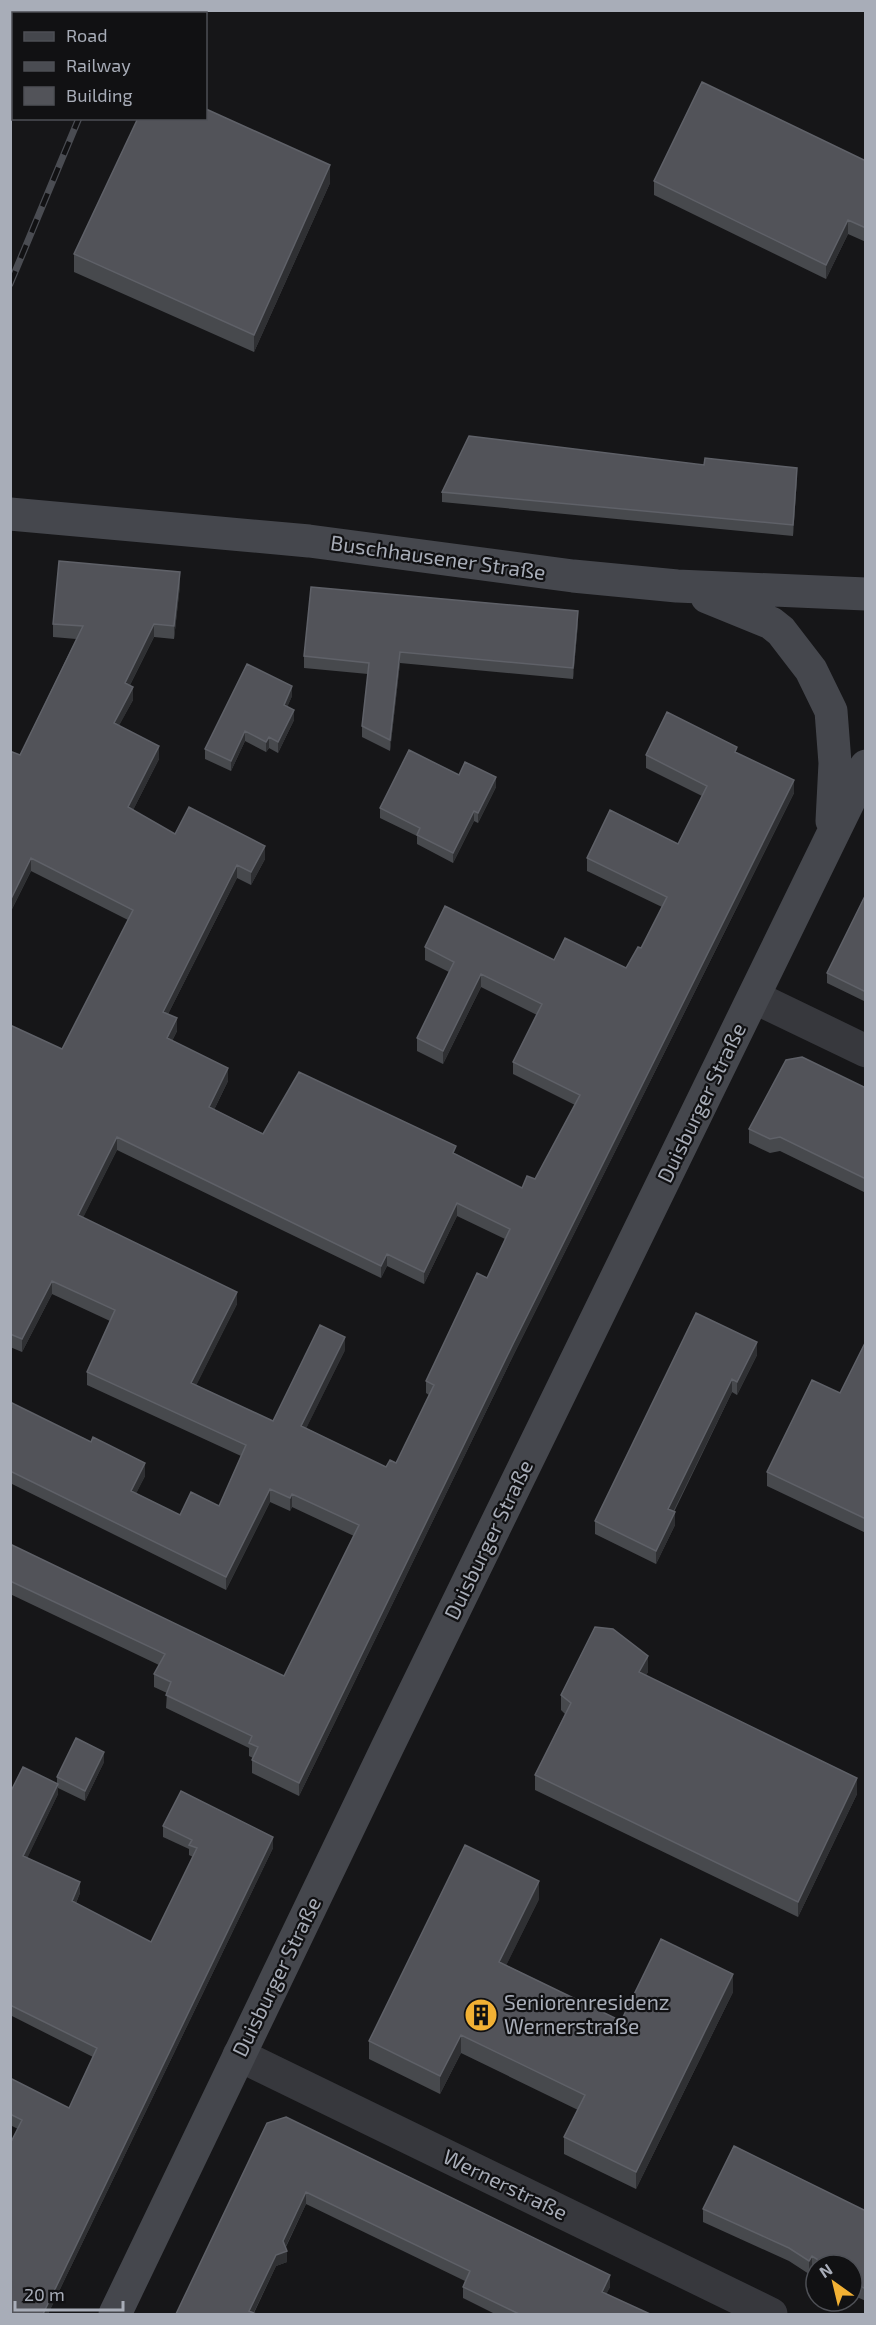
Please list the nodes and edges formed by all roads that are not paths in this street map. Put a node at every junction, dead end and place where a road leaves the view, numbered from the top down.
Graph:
1 (10, 514) edge
2 (677, 586) junction
3 (866, 594) edge
4 (866, 766) edge
5 (829, 842) junction
6 (754, 997) junction
7 (866, 1051) edge
8 (239, 2055) junction
9 (115, 2314) edge
10 (771, 2314) edge

1 - 2 main road, Buschhausener Straße
2 - 3 main road, Buschhausener Straße
2 - 5 main road
4 - 5 main road, Duisburger Straße
5 - 6 main road, Duisburger Straße
6 - 7 street
6 - 8 main road, Duisburger Straße
8 - 9 main road, Duisburger Straße
8 - 10 street, Wernerstraße

